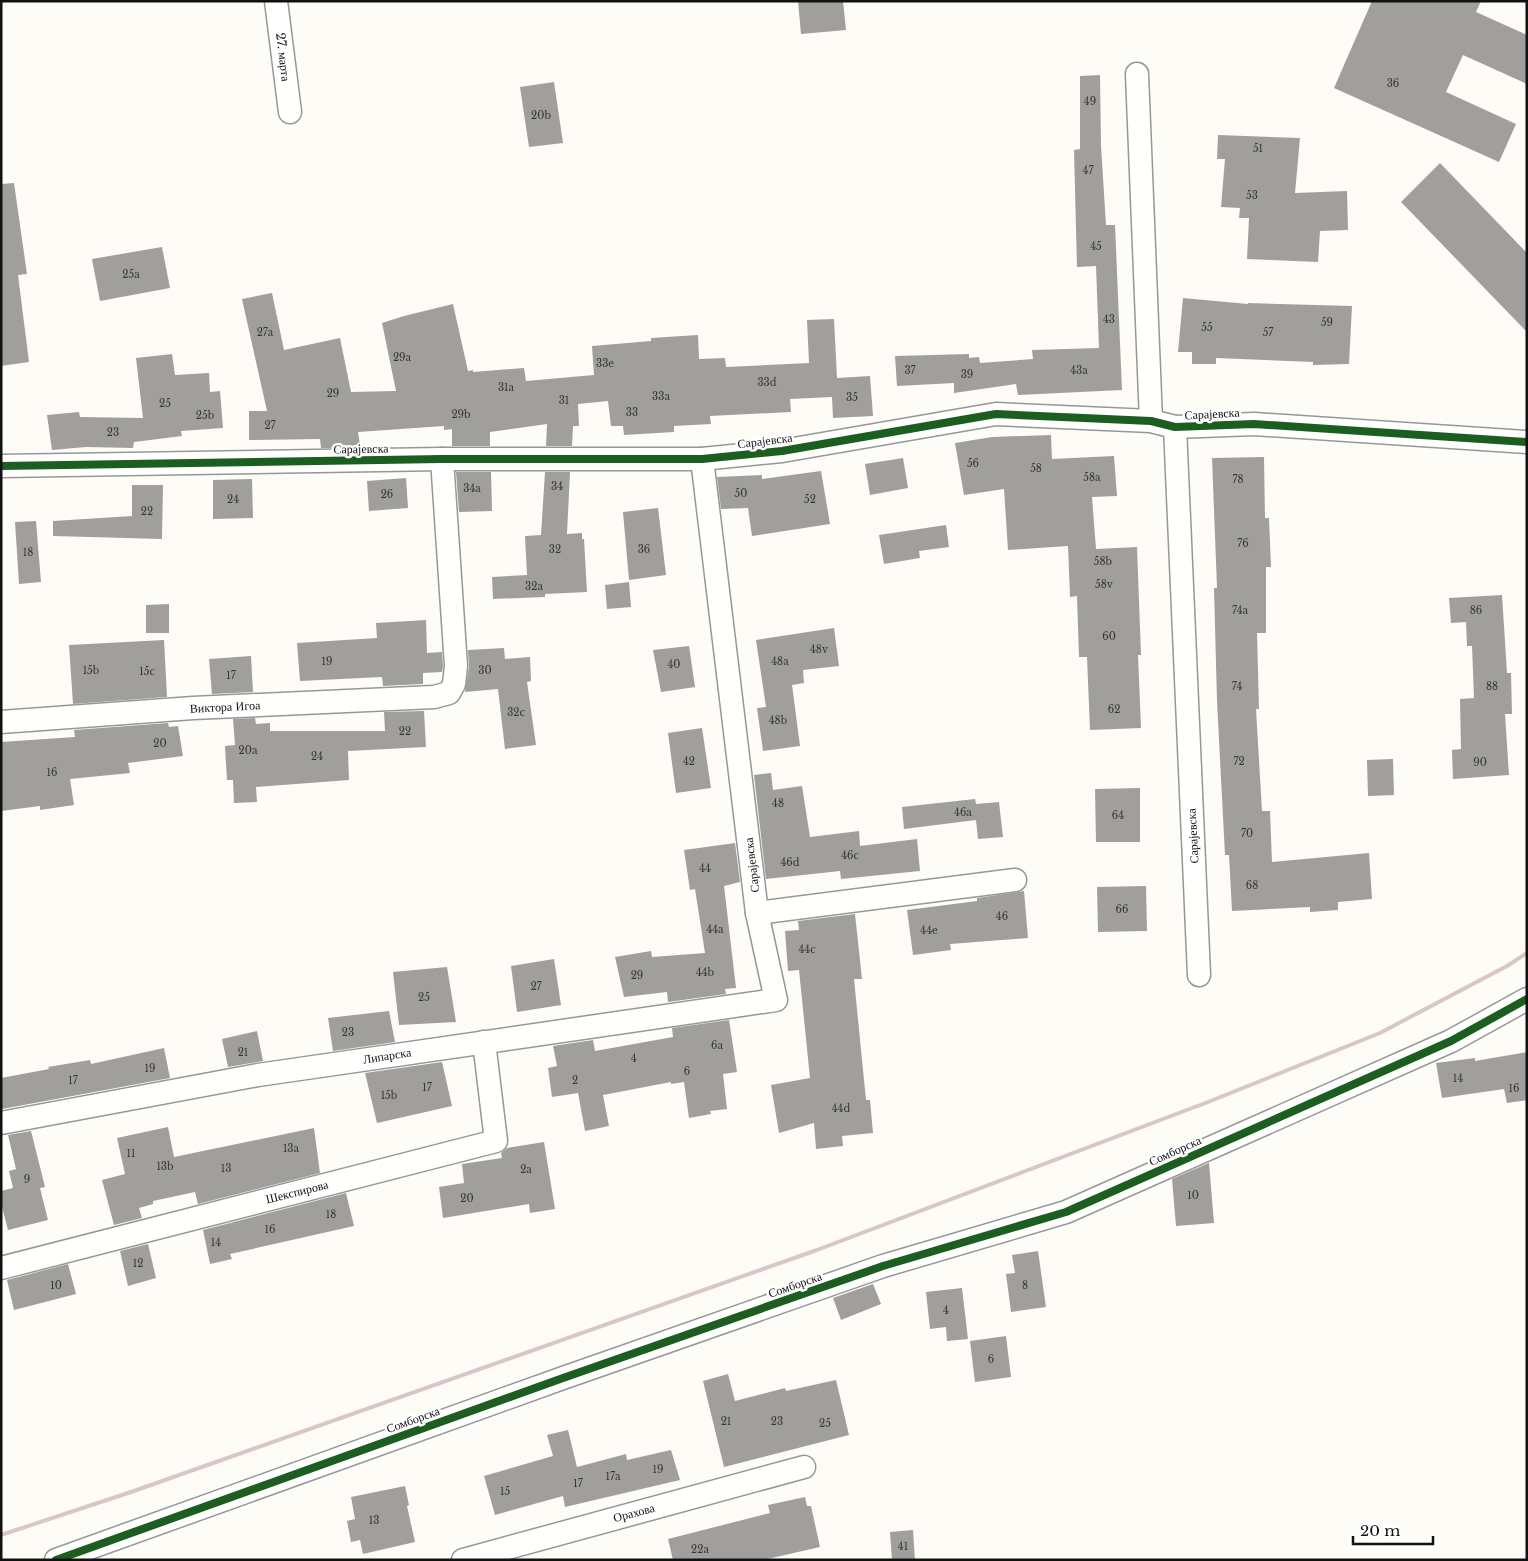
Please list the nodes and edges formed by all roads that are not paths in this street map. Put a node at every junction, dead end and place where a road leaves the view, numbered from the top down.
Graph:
1 (276, 1) edge
2 (1137, 74) dead end
3 (290, 112) dead end
4 (1150, 421) junction
5 (1175, 427) junction
6 (1527, 442) edge
7 (442, 459) junction
8 (702, 459) junction
9 (1, 466) edge
10 (1, 722) edge
11 (1015, 880) dead end
12 (758, 913) junction
13 (1199, 975) dead end
14 (1527, 999) edge
15 (776, 1000) joint
16 (484, 1042) junction
17 (1, 1123) edge
18 (1, 1268) edge
19 (804, 1467) dead end
20 (56, 1560) edge
21 (463, 1560) edge

1 - 3 street, 27. марта
2 - 4 street
4 - 5 street, Сарајевска
4 - 8 street, Сарајевска
5 - 6 street, Сарајевска
5 - 13 street, Сарајевска
7 - 8 street, Сарајевска
7 - 9 street, Сарајевска
7 - 10 street, Виктора Игоа
8 - 12 street, Сарајевска
11 - 12 street
12 - 15 street, Сарајевска
14 - 20 street, Сомборска
15 - 16 street, Липарска
16 - 17 street, Липарска
16 - 18 street, Шекспирова
19 - 21 street, Орахова

